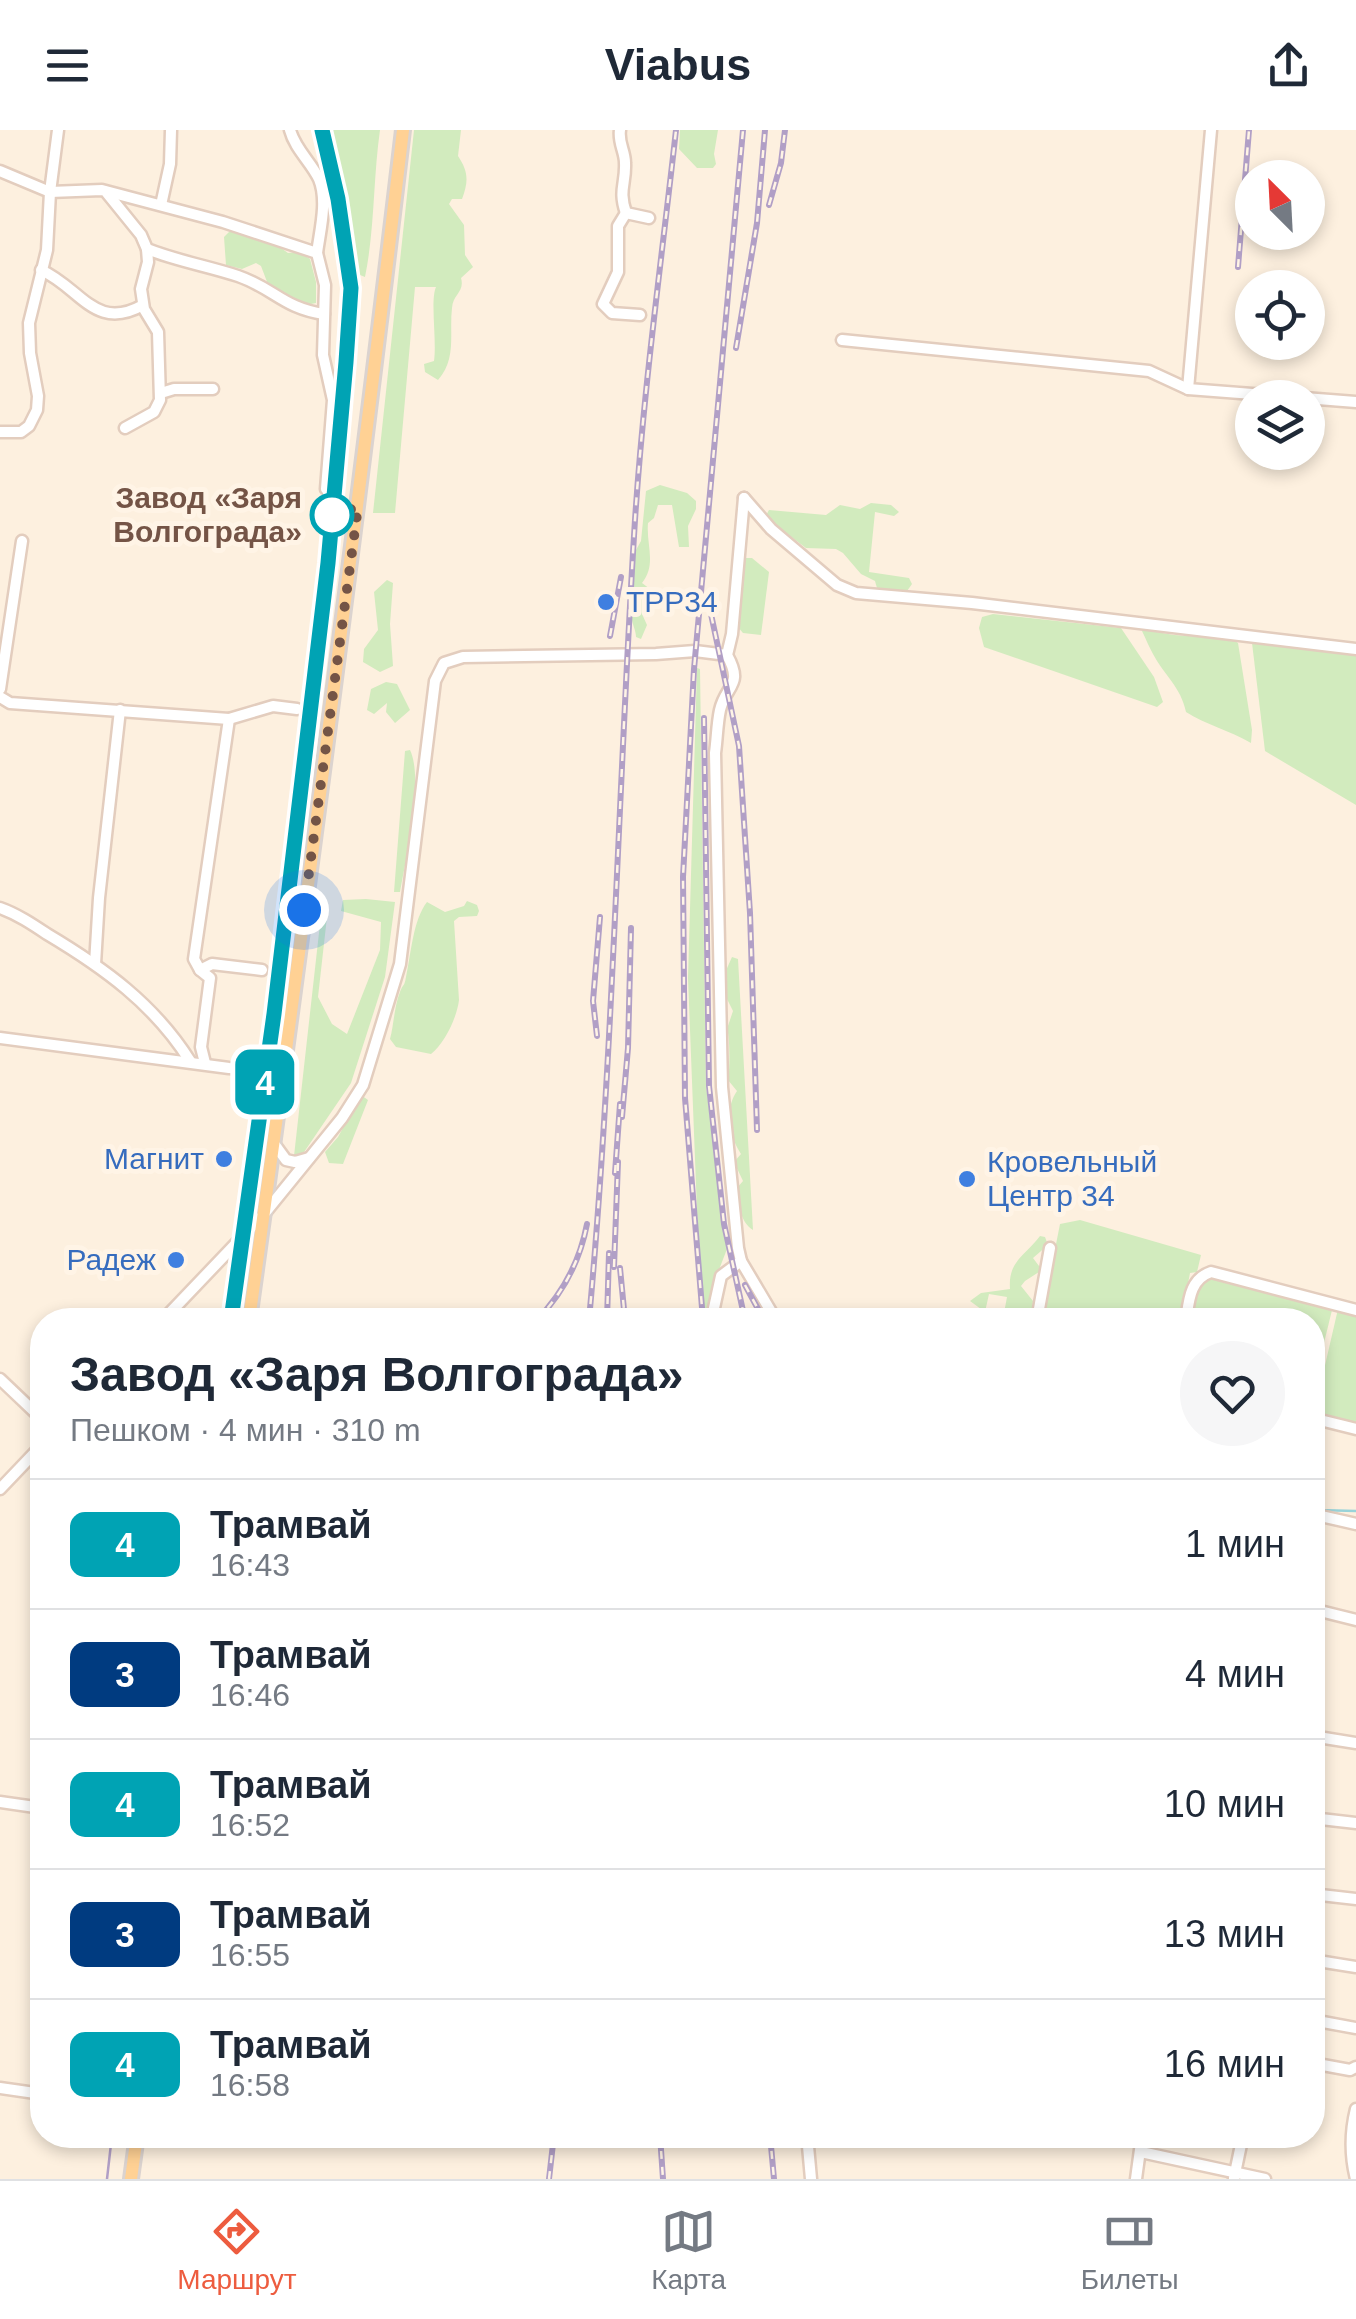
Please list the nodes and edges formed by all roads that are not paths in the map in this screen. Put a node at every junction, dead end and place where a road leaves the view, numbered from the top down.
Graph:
1 (58, 130) edge
2 (172, 130) edge
3 (290, 130) edge
4 (403, 130) edge
5 (620, 130) edge
6 (1211, 130) edge
7 (0, 171) edge
8 (102, 190) junction
9 (50, 192) junction
10 (161, 206) junction
11 (626, 213) junction
12 (649, 218) dead end
13 (147, 249) junction
14 (318, 252) junction
15 (41, 270) junction
16 (143, 305) junction
17 (324, 314) junction
18 (640, 316) dead end
19 (842, 340) dead end
20 (213, 389) dead end
21 (1188, 389) junction
22 (160, 392) junction
23 (1356, 402) edge
24 (124, 428) dead end
25 (0, 432) edge
26 (326, 490) dead end
27 (22, 541) dead end
28 (1356, 649) edge
29 (727, 655) junction
30 (0, 689) edge
31 (0, 697) edge
32 (297, 708) dead end
33 (120, 710) junction
34 (228, 719) junction
35 (0, 908) edge
36 (95, 964) junction
37 (200, 970) junction
38 (262, 970) dead end
39 (0, 1038) edge
40 (190, 1061) junction
41 (205, 1063) junction
42 (283, 1071) junction
43 (275, 1145) junction
44 (310, 1158) junction
45 (264, 1214) junction
46 (1050, 1248) dead end
47 (741, 1262) junction
48 (174, 1308) edge
49 (251, 1308) edge
50 (714, 1308) edge
51 (769, 1308) edge
52 (1039, 1308) edge
53 (1188, 1308) edge
54 (1356, 1310) edge
55 (0, 1378) edge
56 (30, 1407) edge
57 (1325, 1421) edge
58 (1356, 1429) edge
59 (30, 1457) edge
60 (0, 1489) edge
61 (1325, 1517) edge
62 (1356, 1524) edge
63 (1325, 1612) edge
64 (1356, 1620) edge
65 (1325, 1738) edge
66 (1356, 1744) edge
67 (0, 1802) edge
68 (30, 1806) edge
69 (1325, 1819) edge
70 (1356, 1823) edge
71 (1325, 1895) edge
72 (1356, 1899) edge
73 (1325, 1962) edge
74 (1356, 1968) edge
75 (1325, 2022) edge
76 (1356, 2028) edge
77 (1325, 2065) edge
78 (1356, 2068) edge
79 (0, 2088) edge
80 (30, 2092) edge
81 (1356, 2109) edge
82 (135, 2148) edge
83 (809, 2148) edge
84 (1140, 2148) edge
85 (1240, 2148) edge
86 (1140, 2152) junction
87 (1234, 2176) edge
88 (131, 2179) edge
89 (811, 2179) edge
90 (1136, 2179) edge
91 (1265, 2179) edge
92 (1356, 2179) edge

1 - 9 street
2 - 10 street
3 - 14 street
4 - 42 main road
5 - 11 street
6 - 21 street
7 - 9 street
8 - 9 street
8 - 10 street
8 - 13 street
9 - 15 street
10 - 14 street
11 - 12 street
11 - 18 street
13 - 16 street
13 - 17 street
14 - 17 street
15 - 16 street
15 - 25 street
16 - 22 street
17 - 26 street
19 - 21 street
20 - 22 street
21 - 23 street
22 - 24 street
27 - 30 street
28 - 29 street
29 - 44 street
29 - 47 street
31 - 33 street
32 - 34 street
33 - 34 street
33 - 36 street
34 - 37 street
35 - 36 street
36 - 40 street
37 - 38 street
37 - 41 street
39 - 40 street
40 - 41 street
41 - 42 street
42 - 43 main road
43 - 44 street
43 - 45 main road
44 - 45 street
45 - 48 street
45 - 49 main road
46 - 52 street
47 - 50 street
47 - 51 street
53 - 54 street
55 - 56 street
57 - 58 street
59 - 60 street
61 - 62 street
63 - 64 street
65 - 66 street
67 - 68 street
69 - 70 street
71 - 72 street
73 - 74 street
75 - 76 street
77 - 78 street
79 - 80 street
81 - 92 street
82 - 88 main road
83 - 89 street
84 - 86 street
85 - 87 street
86 - 87 street
86 - 90 street
87 - 91 street

